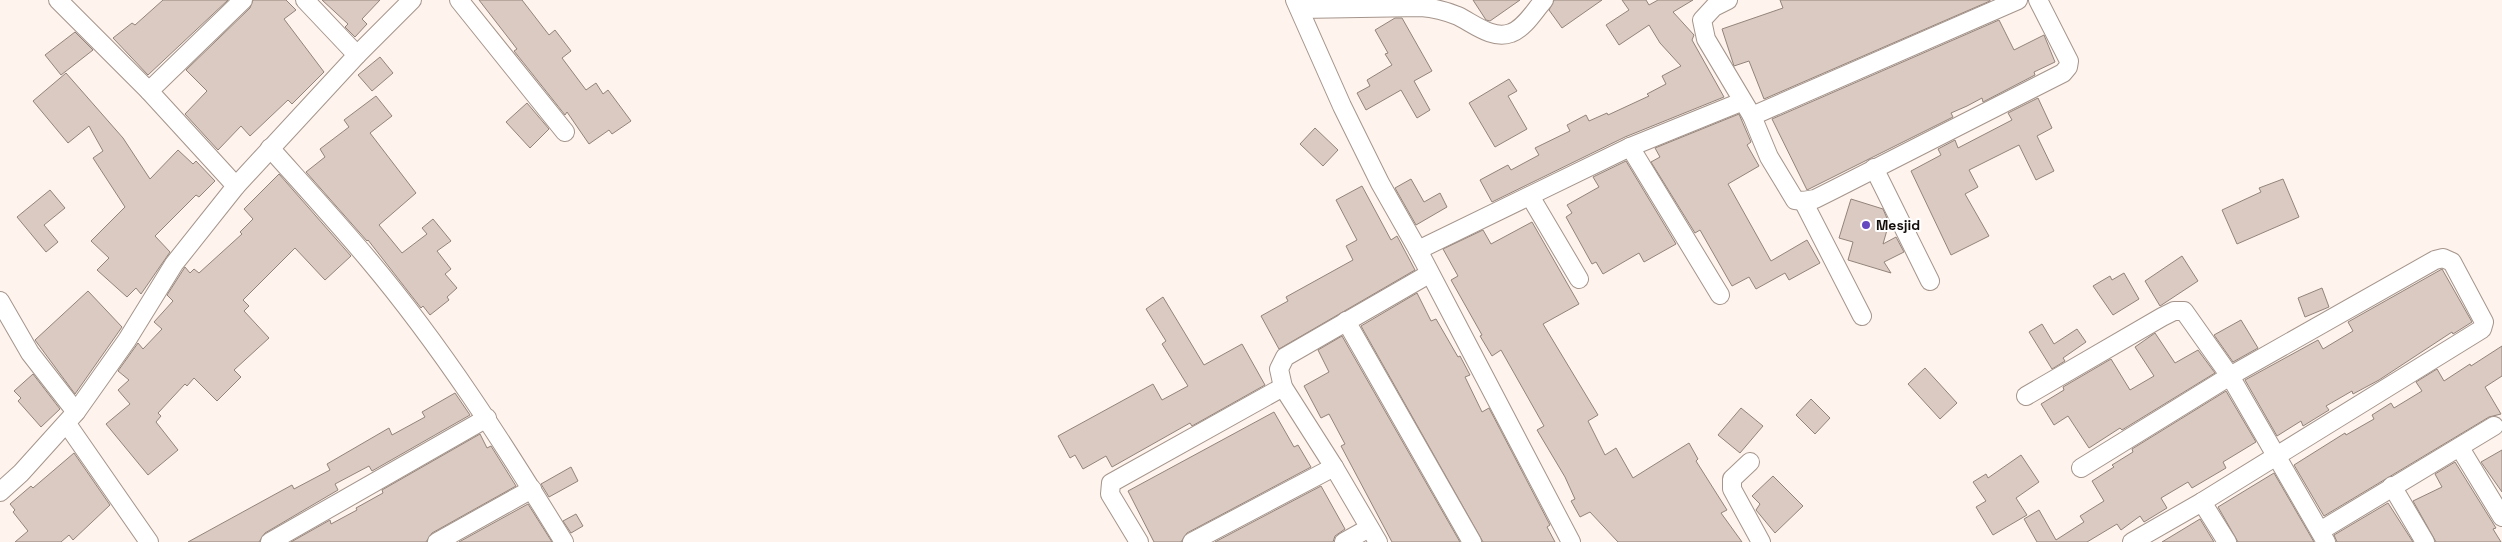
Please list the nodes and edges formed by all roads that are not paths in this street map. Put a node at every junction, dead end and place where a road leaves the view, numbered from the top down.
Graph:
1 (58, 0) edge
2 (243, 0) edge
3 (305, 0) edge
4 (412, 0) edge
5 (459, 0) edge
6 (1544, 0) edge
7 (1728, 0) edge
8 (2018, 0) edge
9 (2038, 0) edge
10 (1298, 5) edge
11 (357, 55) junction
12 (148, 91) junction
13 (1741, 102) junction
14 (1752, 116) junction
15 (565, 132) dead end
16 (1630, 147) junction
17 (270, 148) junction
18 (1874, 168) junction
19 (236, 186) junction
20 (1530, 196) junction
21 (1803, 201) junction
22 (1418, 250) junction
23 (1429, 274) junction
24 (1579, 278) dead end
25 (1930, 281) dead end
26 (1720, 295) dead end
27 (0, 301) edge
28 (1862, 316) dead end
29 (1346, 321) junction
30 (2230, 376) junction
31 (1283, 387) junction
32 (2026, 396) dead end
33 (72, 418) junction
34 (487, 418) junction
35 (2494, 426) dead end
36 (2460, 448) junction
37 (2276, 455) junction
38 (1750, 462) dead end
39 (1334, 467) junction
40 (2081, 468) dead end
41 (2392, 486) junction
42 (532, 489) junction
43 (0, 492) edge
44 (2202, 502) junction
45 (2502, 517) edge
46 (1374, 535) edge
47 (2323, 536) edge
48 (149, 542) edge
49 (270, 542) edge
50 (437, 542) edge
51 (564, 542) edge
52 (1139, 542) edge
53 (1192, 542) edge
54 (1344, 542) edge
55 (1472, 542) edge
56 (1571, 542) edge
57 (1761, 542) edge
58 (2132, 542) edge
59 (2226, 542) edge
60 (2425, 542) edge

1 - 12 street
2 - 12 street
3 - 11 street
4 - 11 street
5 - 15 street
6 - 10 street
7 - 13 street
8 - 14 street
9 - 18 street
10 - 22 street
11 - 17 street
12 - 19 street
13 - 14 street
13 - 16 street
14 - 21 street
16 - 20 street
16 - 26 street
17 - 19 street
17 - 34 street
18 - 21 street
18 - 25 street
19 - 33 street
20 - 22 street
20 - 24 street
21 - 28 street
22 - 23 street
23 - 29 street
23 - 56 street
27 - 33 street
29 - 31 street
29 - 55 street
30 - 32 street
30 - 37 street
30 - 37 street
30 - 40 street
31 - 39 street
31 - 52 street
33 - 43 street
33 - 48 street
34 - 42 street
34 - 49 street
35 - 36 street
36 - 41 street
36 - 45 street
37 - 44 street
37 - 47 street
38 - 57 street
39 - 46 street
39 - 53 street
41 - 47 street
41 - 60 street
42 - 50 street
42 - 51 street
44 - 58 street
44 - 59 street
46 - 54 street

